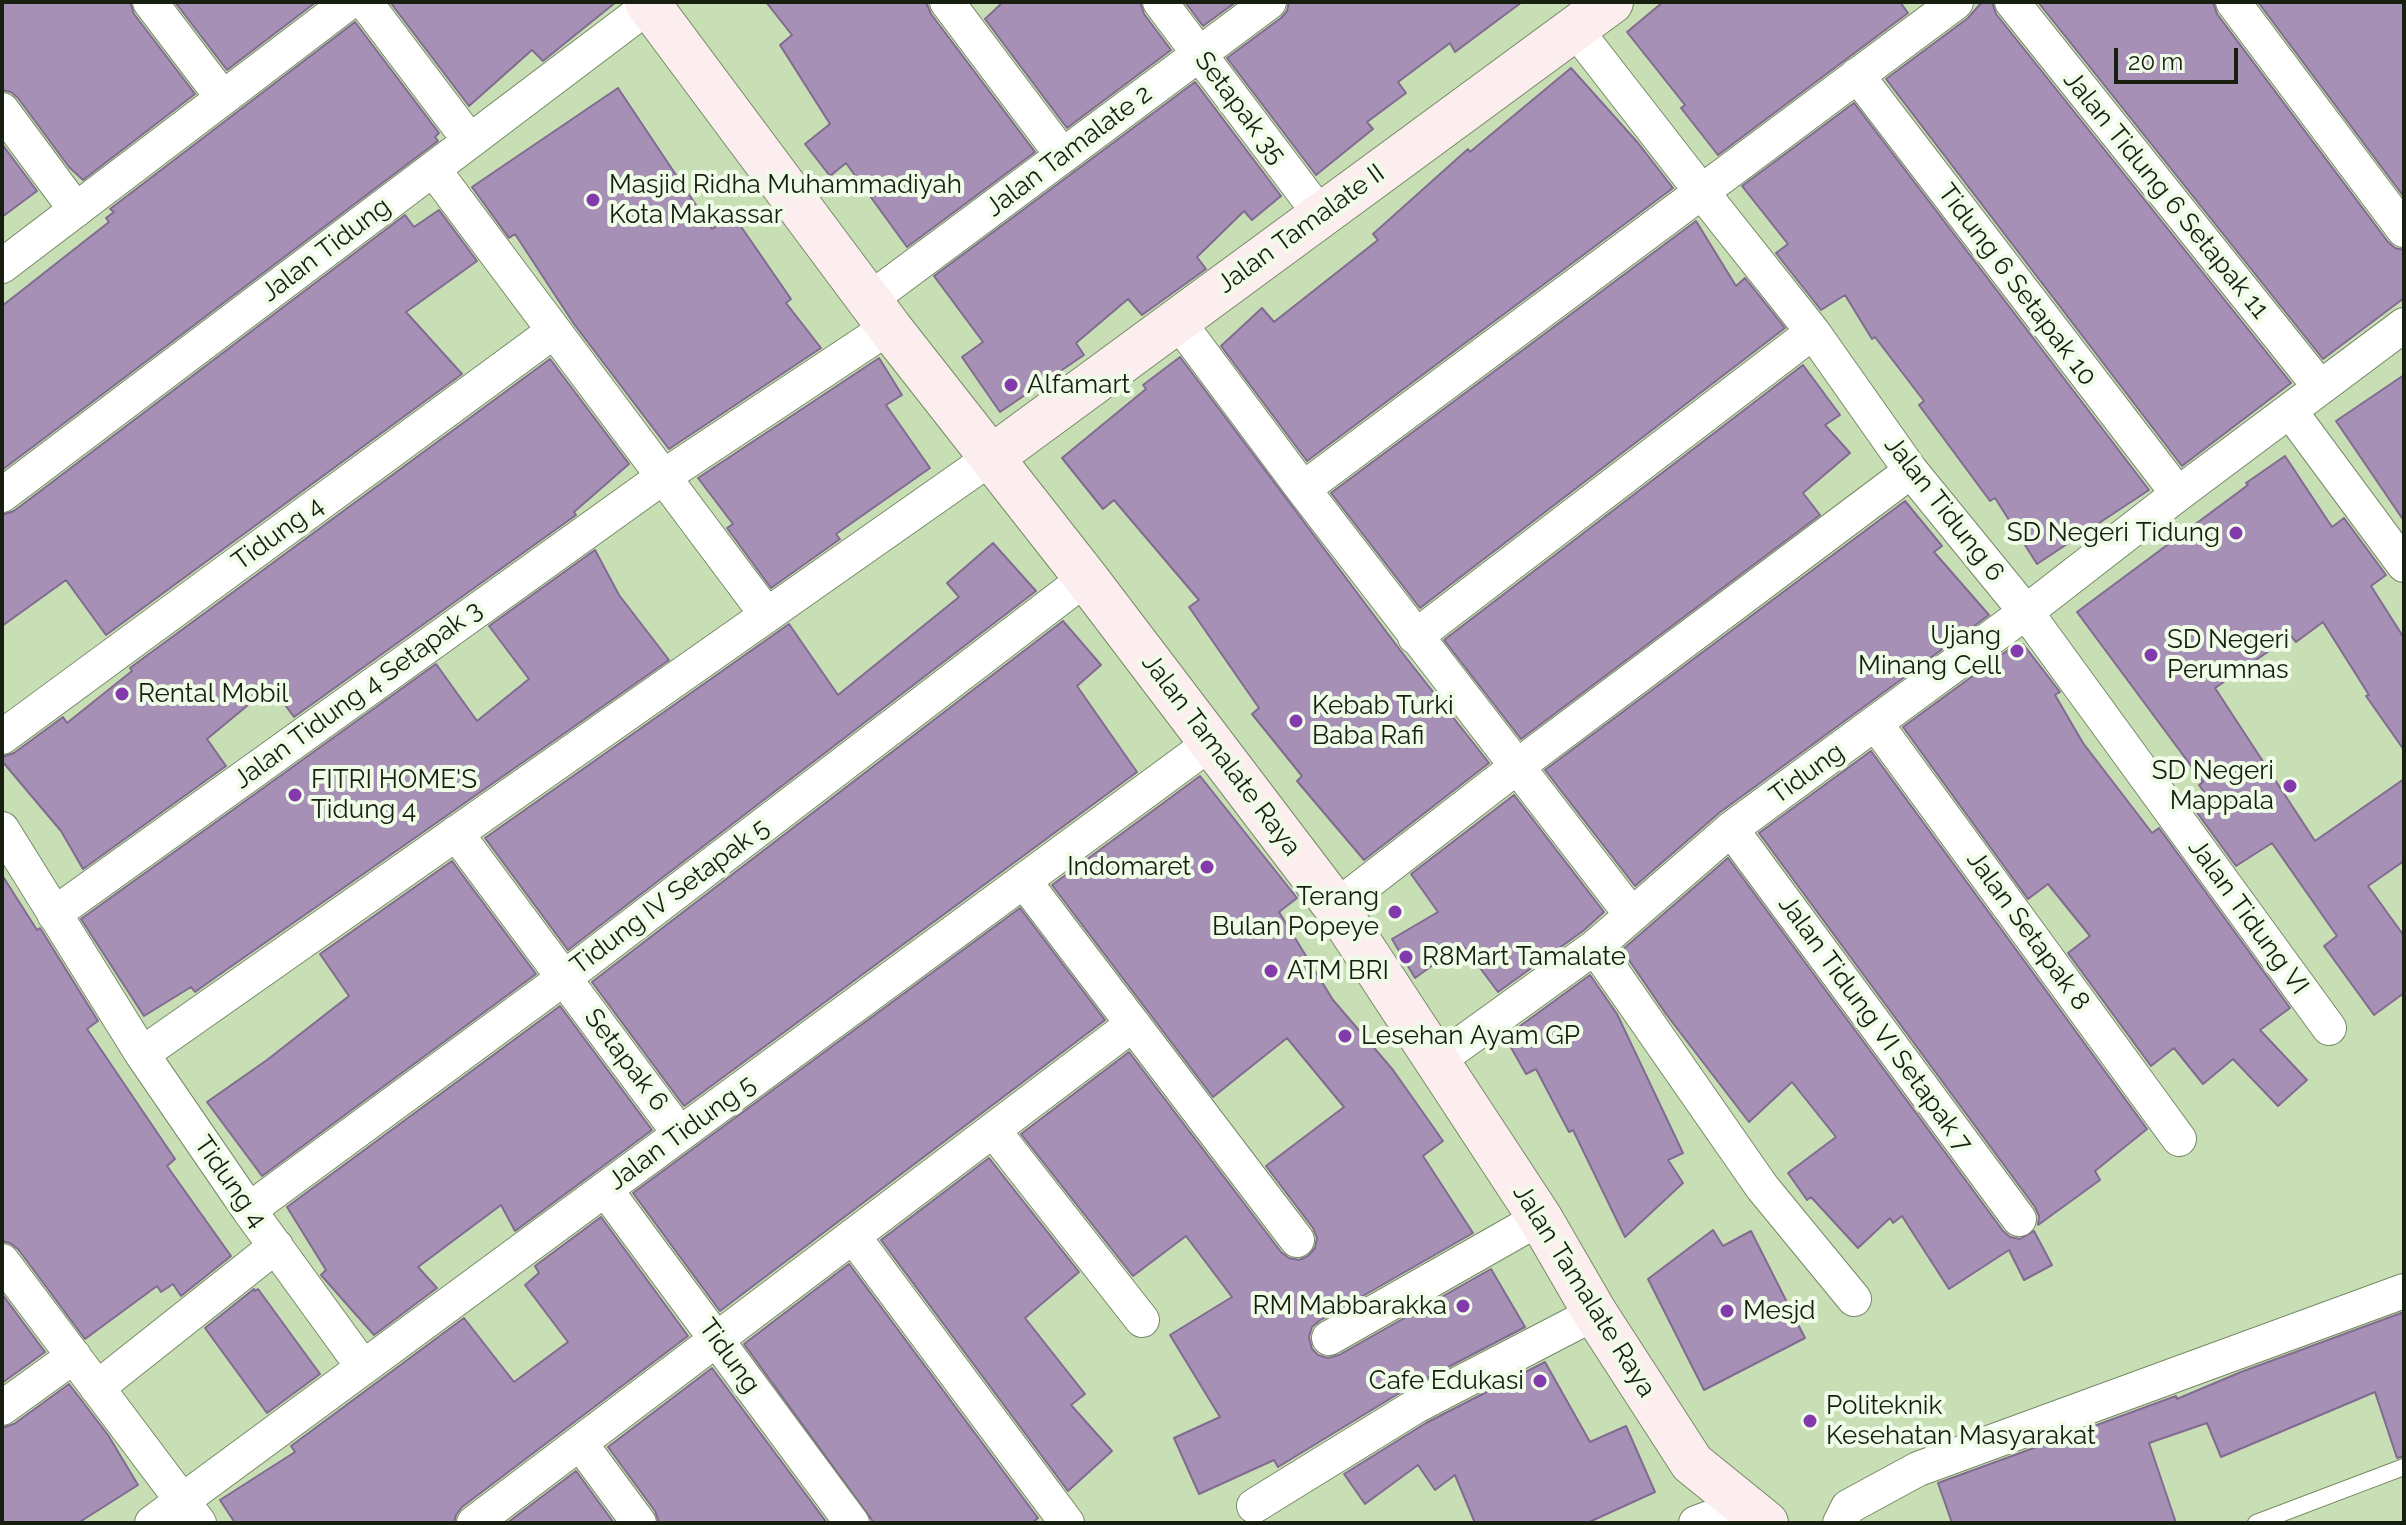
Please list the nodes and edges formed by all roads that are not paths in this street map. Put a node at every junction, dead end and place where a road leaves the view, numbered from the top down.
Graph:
1 (150, 2) edge
2 (349, 2) edge
3 (365, 2) edge
4 (947, 2) edge
5 (1160, 2) edge
6 (1269, 2) edge
7 (1611, 2) edge
8 (1956, 2) edge
9 (2012, 2) edge
10 (2233, 2) edge
11 (648, 4) edge
12 (1575, 29) junction
13 (1199, 54) junction
14 (1857, 75) junction
15 (223, 98) junction
16 (2, 110) edge
17 (470, 141) junction
18 (1063, 156) junction
19 (433, 169) junction
20 (1701, 191) junction
21 (76, 210) junction
22 (1320, 214) junction
23 (2404, 230) edge
24 (2, 266) edge
25 (879, 314) junction
26 (1177, 320) junction
27 (2404, 325) edge
28 (554, 331) junction
29 (1813, 332) junction
30 (2320, 387) junction
31 (2290, 411) junction
32 (992, 457) junction
33 (1911, 471) junction
34 (663, 477) junction
35 (1303, 489) junction
36 (2178, 494) junction
37 (2, 495) edge
38 (2403, 561) edge
39 (1086, 578) junction
40 (2026, 612) junction
41 (767, 615) junction
42 (1415, 637) junction
43 (1876, 724) junction
44 (2, 737) edge
45 (1212, 742) junction
46 (1519, 765) junction
47 (2, 829) edge
48 (1731, 829) junction
49 (456, 833) junction
50 (1024, 881) junction
51 (1336, 907) junction
52 (54, 914) junction
53 (1631, 914) junction
54 (1595, 947) junction
55 (564, 978) junction
56 (1133, 1024) junction
57 (2329, 1028) dead end
58 (142, 1054) junction
59 (1437, 1061) junction
60 (993, 1130) junction
61 (680, 1134) junction
62 (2179, 1139) dead end
63 (605, 1189) junction
64 (249, 1210) junction
65 (1540, 1218) junction
66 (2019, 1219) dead end
67 (853, 1236) junction
68 (1297, 1240) dead end
69 (276, 1246) junction
70 (2, 1261) edge
71 (2404, 1291) edge
72 (1854, 1299) dead end
73 (1595, 1313) junction
74 (1142, 1320) dead end
75 (1329, 1338) dead end
76 (716, 1339) junction
77 (74, 1356) junction
78 (363, 1367) junction
79 (97, 1388) junction
80 (2, 1408) edge
81 (580, 1443) junction
82 (2404, 1467) edge
83 (1254, 1506) dead end
84 (191, 1512) edge
85 (1755, 1515) edge
86 (152, 1523) edge
87 (474, 1523) edge
88 (639, 1523) edge
89 (852, 1523) edge
90 (1067, 1523) edge
91 (1696, 1523) edge
92 (1840, 1523) edge
93 (2256, 1523) edge

1 - 15 street
2 - 15 street
3 - 17 street
4 - 18 street
5 - 13 street, Setapak 35
6 - 13 street, Jalan Tamalate 2
7 - 12 street, Jalan Tamalate II
8 - 14 street
9 - 30 street, Jalan Tidung 6 Setapak 11
10 - 23 street
11 - 17 street, Jalan Tidung
11 - 25 street, Jalan Tamalate Raya
12 - 20 street, Jalan Tidung 6
12 - 22 street, Jalan Tamalate II
13 - 18 street, Jalan Tamalate 2
13 - 22 street, Setapak 35
14 - 20 street
14 - 36 street, Tidung 6 Setapak 10
15 - 21 street
16 - 21 street
17 - 19 street, Jalan Tidung
18 - 25 street, Jalan Tamalate 2
19 - 28 street
19 - 37 street, Jalan Tidung
20 - 29 street, Jalan Tidung 6
20 - 35 street
21 - 24 street
22 - 26 street, Jalan Tamalate II
25 - 32 street, Jalan Tamalate Raya
25 - 34 street, Jalan Tamalate 2
26 - 32 street, Jalan Tamalate II
26 - 35 street
27 - 30 street
28 - 34 street
28 - 44 street, Tidung 4
29 - 33 street, Jalan Tidung 6
29 - 42 street
30 - 31 street
31 - 36 street
31 - 38 street
32 - 39 street, Jalan Tamalate Raya
32 - 41 street
33 - 40 street, Jalan Tidung 6
33 - 46 street
34 - 41 street
34 - 52 street, Jalan Tidung 4 Setapak 3
35 - 42 street
36 - 40 street
39 - 45 street, Jalan Tamalate Raya
39 - 55 street, Tidung IV Setapak 5
40 - 43 street, Tidung
40 - 57 street, Jalan Tidung VI
41 - 49 street
42 - 46 street
43 - 48 street, Tidung
43 - 62 street, Jalan Setapak 8
45 - 50 street, Jalan Tidung 5
45 - 51 street, Jalan Tamalate Raya
46 - 51 street
46 - 53 street
47 - 52 street, Tidung 4
48 - 53 street, Tidung
48 - 66 street, Jalan Tidung VI Setapak 7
49 - 55 street, Setapak 6
49 - 58 street
50 - 56 street
50 - 61 street, Jalan Tidung 5
51 - 59 street, Jalan Tamalate Raya
52 - 58 street, Tidung 4
53 - 54 street, Tidung
54 - 59 street, Tidung
54 - 72 street
55 - 61 street, Setapak 6
55 - 64 street, Tidung IV Setapak 5
56 - 60 street
56 - 68 street
58 - 64 street, Tidung 4
59 - 65 street, Jalan Tamalate Raya
60 - 67 street
60 - 74 street
61 - 63 street, Jalan Tidung 5
63 - 76 street, Tidung
63 - 78 street, Jalan Tidung 5
64 - 69 street, Tidung 4
65 - 73 street, Jalan Tamalate Raya
65 - 75 street
67 - 76 street
67 - 90 street
69 - 78 street, Tidung 4
69 - 79 street
70 - 77 street
71 - 92 street
73 - 83 street
73 - 85 street, Jalan Tamalate Raya
76 - 81 street
76 - 89 street, Tidung
77 - 79 street
77 - 80 street
78 - 84 street, Jalan Tidung 5
79 - 84 street
81 - 87 street
81 - 88 street
82 - 93 lane
84 - 86 street, Jalan Tidung 5
85 - 91 street

